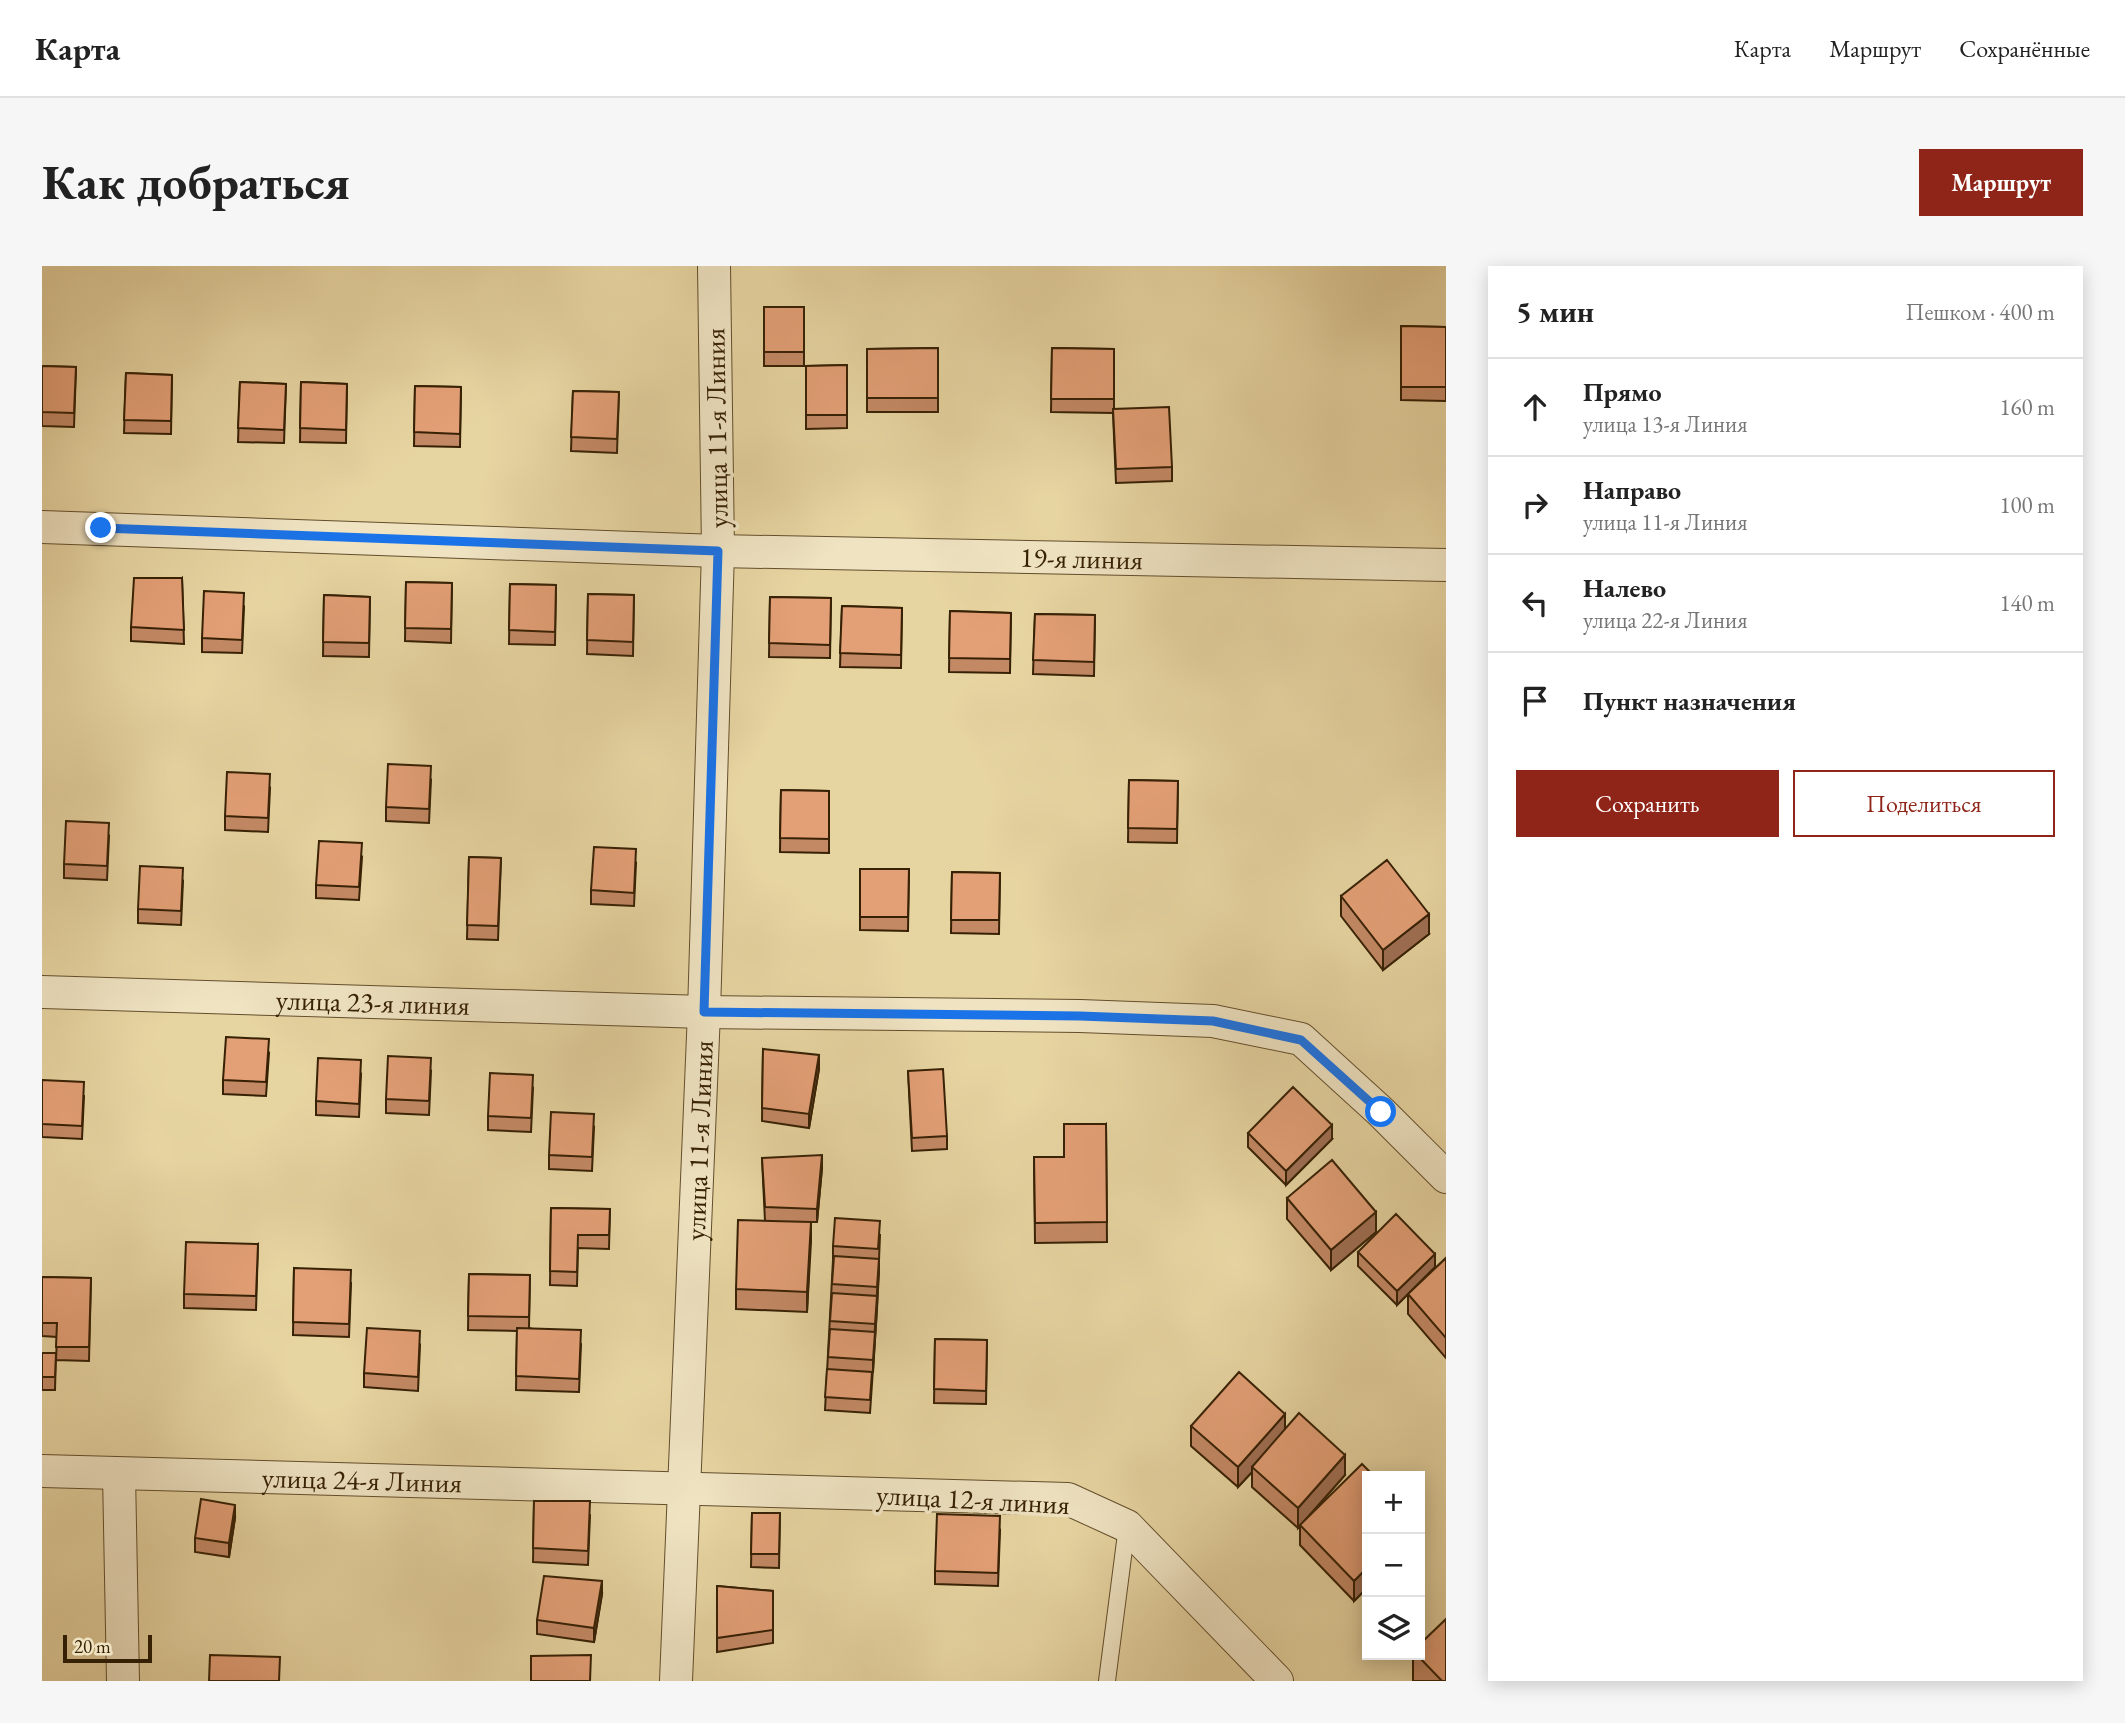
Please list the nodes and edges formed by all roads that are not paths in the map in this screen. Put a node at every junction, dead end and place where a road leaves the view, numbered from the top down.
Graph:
1 (714, 266) edge
2 (42, 527) edge
3 (718, 551) junction
4 (1446, 565) edge
5 (42, 992) edge
6 (704, 1012) junction
7 (1446, 1177) edge
8 (42, 1471) edge
9 (119, 1474) junction
10 (684, 1487) junction
11 (1127, 1526) junction
12 (123, 1681) edge
13 (676, 1681) edge
14 (1107, 1681) edge
15 (1277, 1681) edge

1 - 3 street, улица 11-я Линия
2 - 3 street, 19-я линия
3 - 4 street, 19-я линия
3 - 6 street, улица 11-я Линия
5 - 6 street, улица 23-я линия
6 - 7 street, улица 23-я линия
6 - 10 street, улица 11-я Линия
8 - 9 street, улица 24-я Линия
9 - 10 street, улица 24-я Линия
9 - 12 street
10 - 11 street, улица 12-я линия
10 - 13 street, улица 11-я Линия
11 - 14 lane
11 - 15 street, улица 12-я линия

